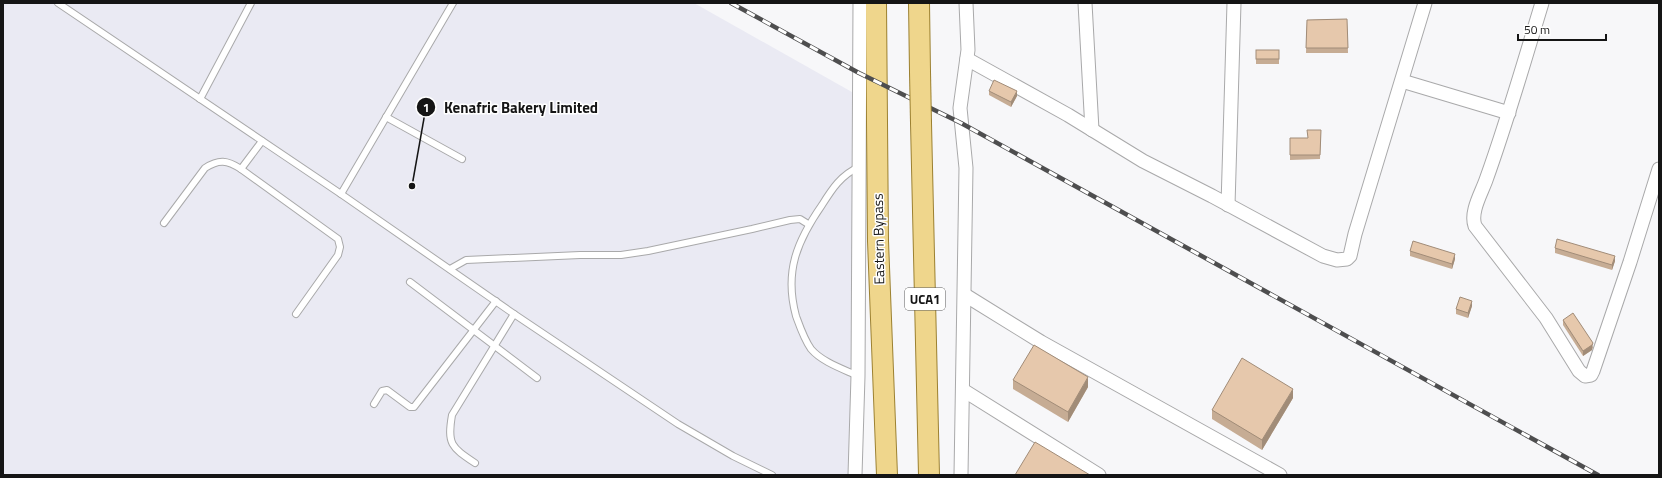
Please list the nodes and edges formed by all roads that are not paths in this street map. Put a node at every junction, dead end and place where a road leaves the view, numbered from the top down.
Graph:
1 (58, 3) edge
2 (251, 3) edge
3 (453, 3) edge
4 (860, 3) edge
5 (876, 3) edge
6 (919, 3) edge
7 (966, 3) edge
8 (1085, 3) edge
9 (1234, 3) edge
10 (1425, 3) edge
11 (1542, 3) edge
12 (967, 59) junction
13 (1402, 81) junction
14 (200, 99) junction
15 (1510, 113) junction
16 (386, 117) junction
17 (1092, 130) junction
18 (262, 141) junction
19 (462, 159) dead end
20 (859, 167) junction
21 (241, 169) junction
22 (1659, 169) edge
23 (341, 194) junction
24 (1228, 205) junction
25 (164, 223) dead end
26 (808, 224) junction
27 (450, 269) junction
28 (410, 282) dead end
29 (965, 295) junction
30 (496, 301) junction
31 (296, 314) dead end
32 (514, 314) junction
33 (473, 330) junction
34 (495, 346) junction
35 (858, 376) junction
36 (537, 378) dead end
37 (963, 390) junction
38 (374, 404) dead end
39 (474, 464) dead end
40 (772, 475) edge
41 (854, 475) edge
42 (887, 475) edge
43 (929, 475) edge
44 (961, 475) edge
45 (1099, 475) edge
46 (1280, 475) edge

1 - 14 lane
2 - 14 lane
3 - 16 lane
4 - 20 street
5 - 42 main road, Eastern Bypass
6 - 43 main road, UCA1, bridge
7 - 12 street
8 - 17 street
9 - 24 street
10 - 13 street
11 - 15 street
12 - 17 street
12 - 29 street
13 - 15 street
13 - 24 street
14 - 18 lane
15 - 22 street
16 - 19 lane
16 - 23 lane
17 - 24 street
18 - 21 lane
18 - 23 lane
20 - 26 lane
20 - 35 street
21 - 25 lane
21 - 31 lane
23 - 27 lane
26 - 27 lane
26 - 35 lane
27 - 30 lane
28 - 33 lane
29 - 37 street
29 - 46 street
30 - 32 lane
30 - 33 lane
32 - 34 lane
32 - 40 lane
33 - 34 lane
33 - 38 lane
34 - 36 lane
34 - 39 lane
35 - 41 street
37 - 44 street
37 - 45 street

